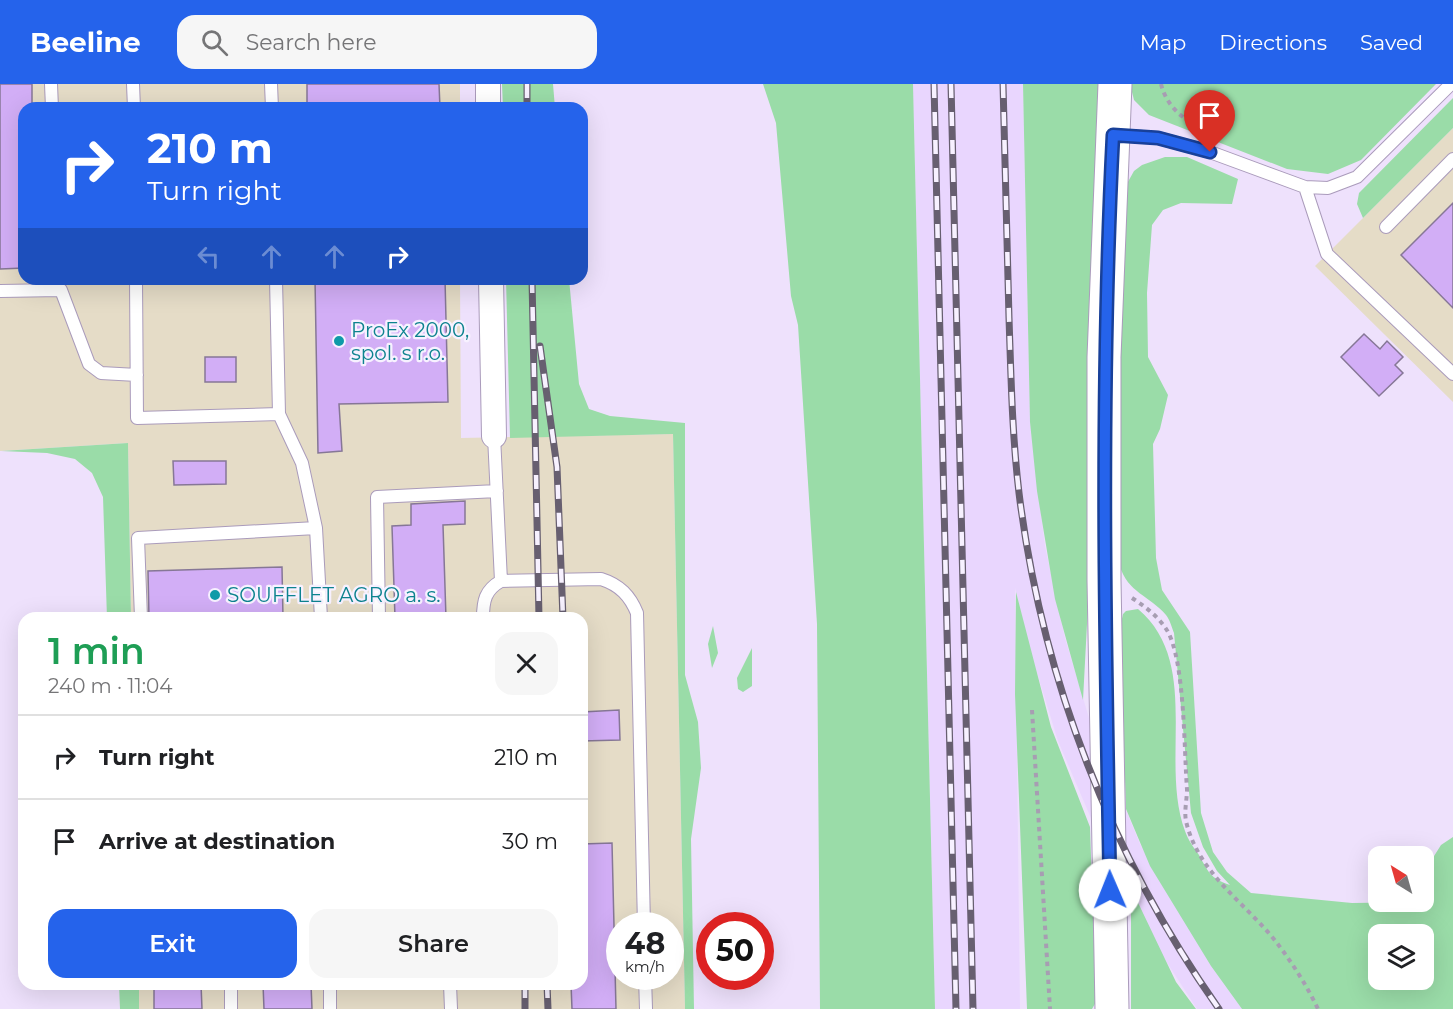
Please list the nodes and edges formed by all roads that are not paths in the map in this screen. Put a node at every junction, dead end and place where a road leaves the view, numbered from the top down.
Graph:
1 (51, 84) edge
2 (134, 84) edge
3 (271, 84) edge
4 (488, 84) edge
5 (1115, 84) edge
6 (1451, 84) edge
7 (52, 102) edge
8 (134, 102) edge
9 (272, 102) edge
10 (488, 102) edge
11 (1113, 135) junction
12 (1453, 159) edge
13 (1305, 187) junction
14 (1386, 227) dead end
15 (136, 285) edge
16 (276, 285) edge
17 (491, 285) edge
18 (0, 291) edge
19 (137, 375) junction
20 (1453, 375) edge
21 (279, 414) junction
22 (494, 436) joint
23 (497, 491) junction
24 (316, 528) junction
25 (501, 581) junction
26 (141, 612) edge
27 (321, 612) edge
28 (379, 612) edge
29 (483, 612) edge
30 (644, 912) edge
31 (231, 990) edge
32 (330, 990) edge
33 (450, 990) edge
34 (645, 990) edge
35 (231, 1009) edge
36 (330, 1009) edge
37 (451, 1009) edge
38 (646, 1009) edge
39 (1112, 1009) edge

1 - 7 lane
2 - 8 lane
3 - 9 lane
4 - 10 street
5 - 11 main road
6 - 13 lane
11 - 13 lane
11 - 39 main road
12 - 14 lane
13 - 20 lane
15 - 19 lane
16 - 21 lane
17 - 22 street
18 - 19 lane
19 - 21 lane
21 - 24 lane
22 - 23 lane
23 - 25 lane
23 - 28 lane
24 - 26 lane
24 - 27 lane
25 - 29 lane
25 - 30 lane
31 - 35 lane
32 - 36 lane
33 - 37 lane
34 - 38 lane

